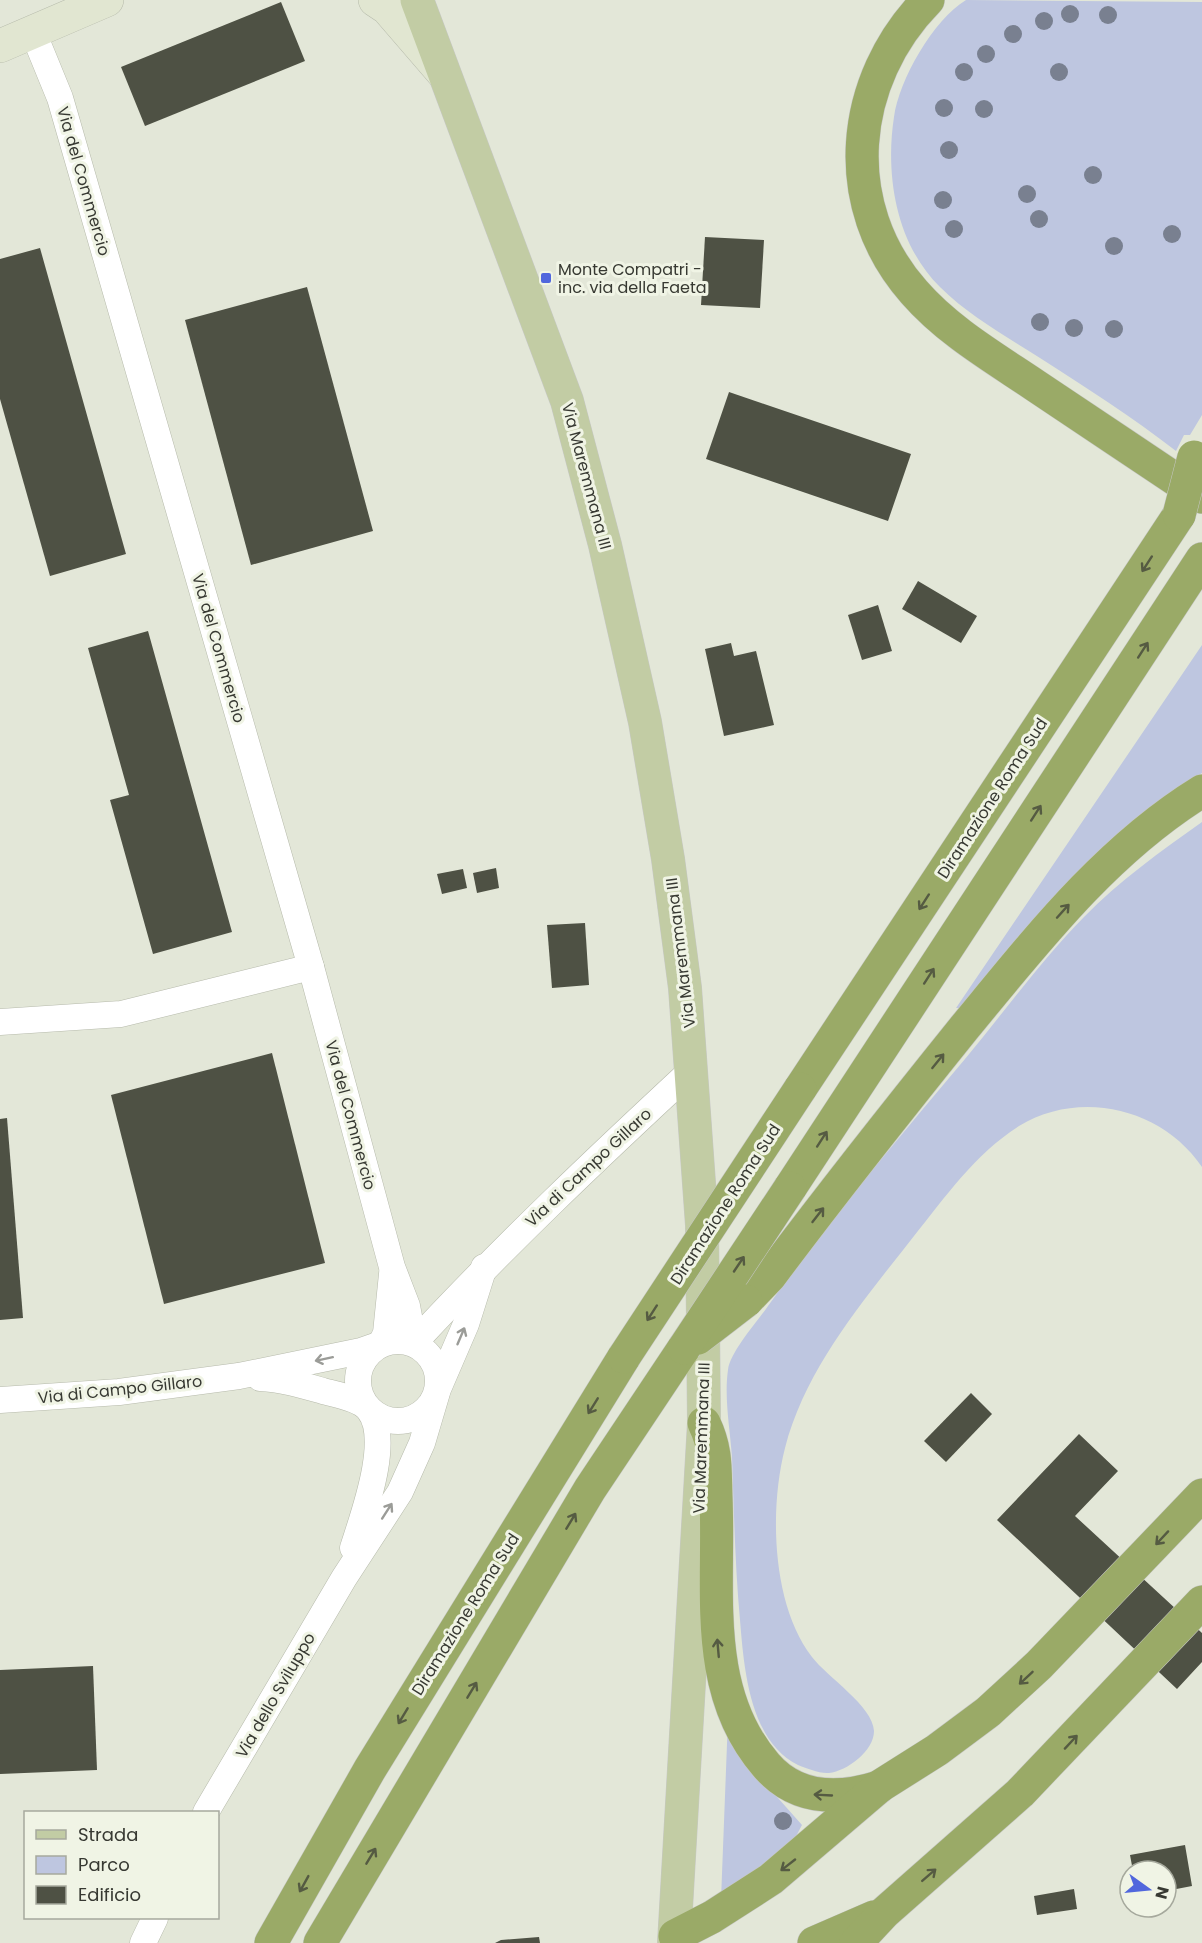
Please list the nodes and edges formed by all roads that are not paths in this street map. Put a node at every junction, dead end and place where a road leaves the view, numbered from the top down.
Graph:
1 (107, 0) edge
2 (375, 0) edge
3 (417, 0) edge
4 (928, 0) edge
5 (33, 32) junction
6 (0, 46) edge
7 (447, 77) junction
8 (1199, 458) edge
9 (1190, 506) edge
10 (1202, 559) edge
11 (1202, 791) edge
12 (311, 967) junction
13 (0, 1022) edge
14 (693, 1069) junction
15 (392, 1267) junction
16 (484, 1267) junction
17 (414, 1343) junction
18 (381, 1344) junction
19 (684, 1348) junction
20 (239, 1376) junction
21 (438, 1389) junction
22 (0, 1400) edge
23 (368, 1408) junction
24 (704, 1423) junction
25 (1202, 1495) edge
26 (344, 1578) junction
27 (1202, 1602) edge
28 (880, 1786) junction
29 (207, 1811) edge
30 (884, 1913) junction
31 (154, 1919) edge
32 (681, 1941) edge
33 (143, 1943) edge
34 (271, 1943) edge
35 (320, 1943) edge
36 (814, 1943) edge
37 (856, 1943) edge

1 - 5 street
2 - 7 street
3 - 7 main road, Via Maremmana III
4 - 9 highway
5 - 6 street
5 - 12 street, Via del Commercio
7 - 14 main road, Via Maremmana III
8 - 9 highway, Diramazione Roma Sud, bridge
9 -> 34 highway, Diramazione Roma Sud, bridge
19 -> 10 highway, bridge
19 -> 11 highway, bridge
12 - 13 street
12 - 15 street, Via del Commercio
14 - 16 street, Via di Campo Gillaro
14 - 24 main road, Via Maremmana III
15 - 17 street, Via del Commercio
15 - 18 street, Via del Commercio
16 - 17 street, Via di Campo Gillaro
21 -> 16 street
17 - 18 street
17 - 21 street
18 -> 20 street, Via di Campo Gillaro
18 - 23 street
35 -> 19 highway
20 - 22 street, Via di Campo Gillaro
20 - 23 street, Via di Campo Gillaro
21 - 23 street
26 -> 21 street, Via dello Sviluppo
23 - 26 street, Via dello Sviluppo
28 -> 24 highway
24 - 32 main road, Via Maremmana III
25 -> 28 highway
26 - 29 street, Via dello Sviluppo
30 -> 27 highway
28 -> 32 highway
30 - 36 highway
30 - 37 highway
31 - 33 street

